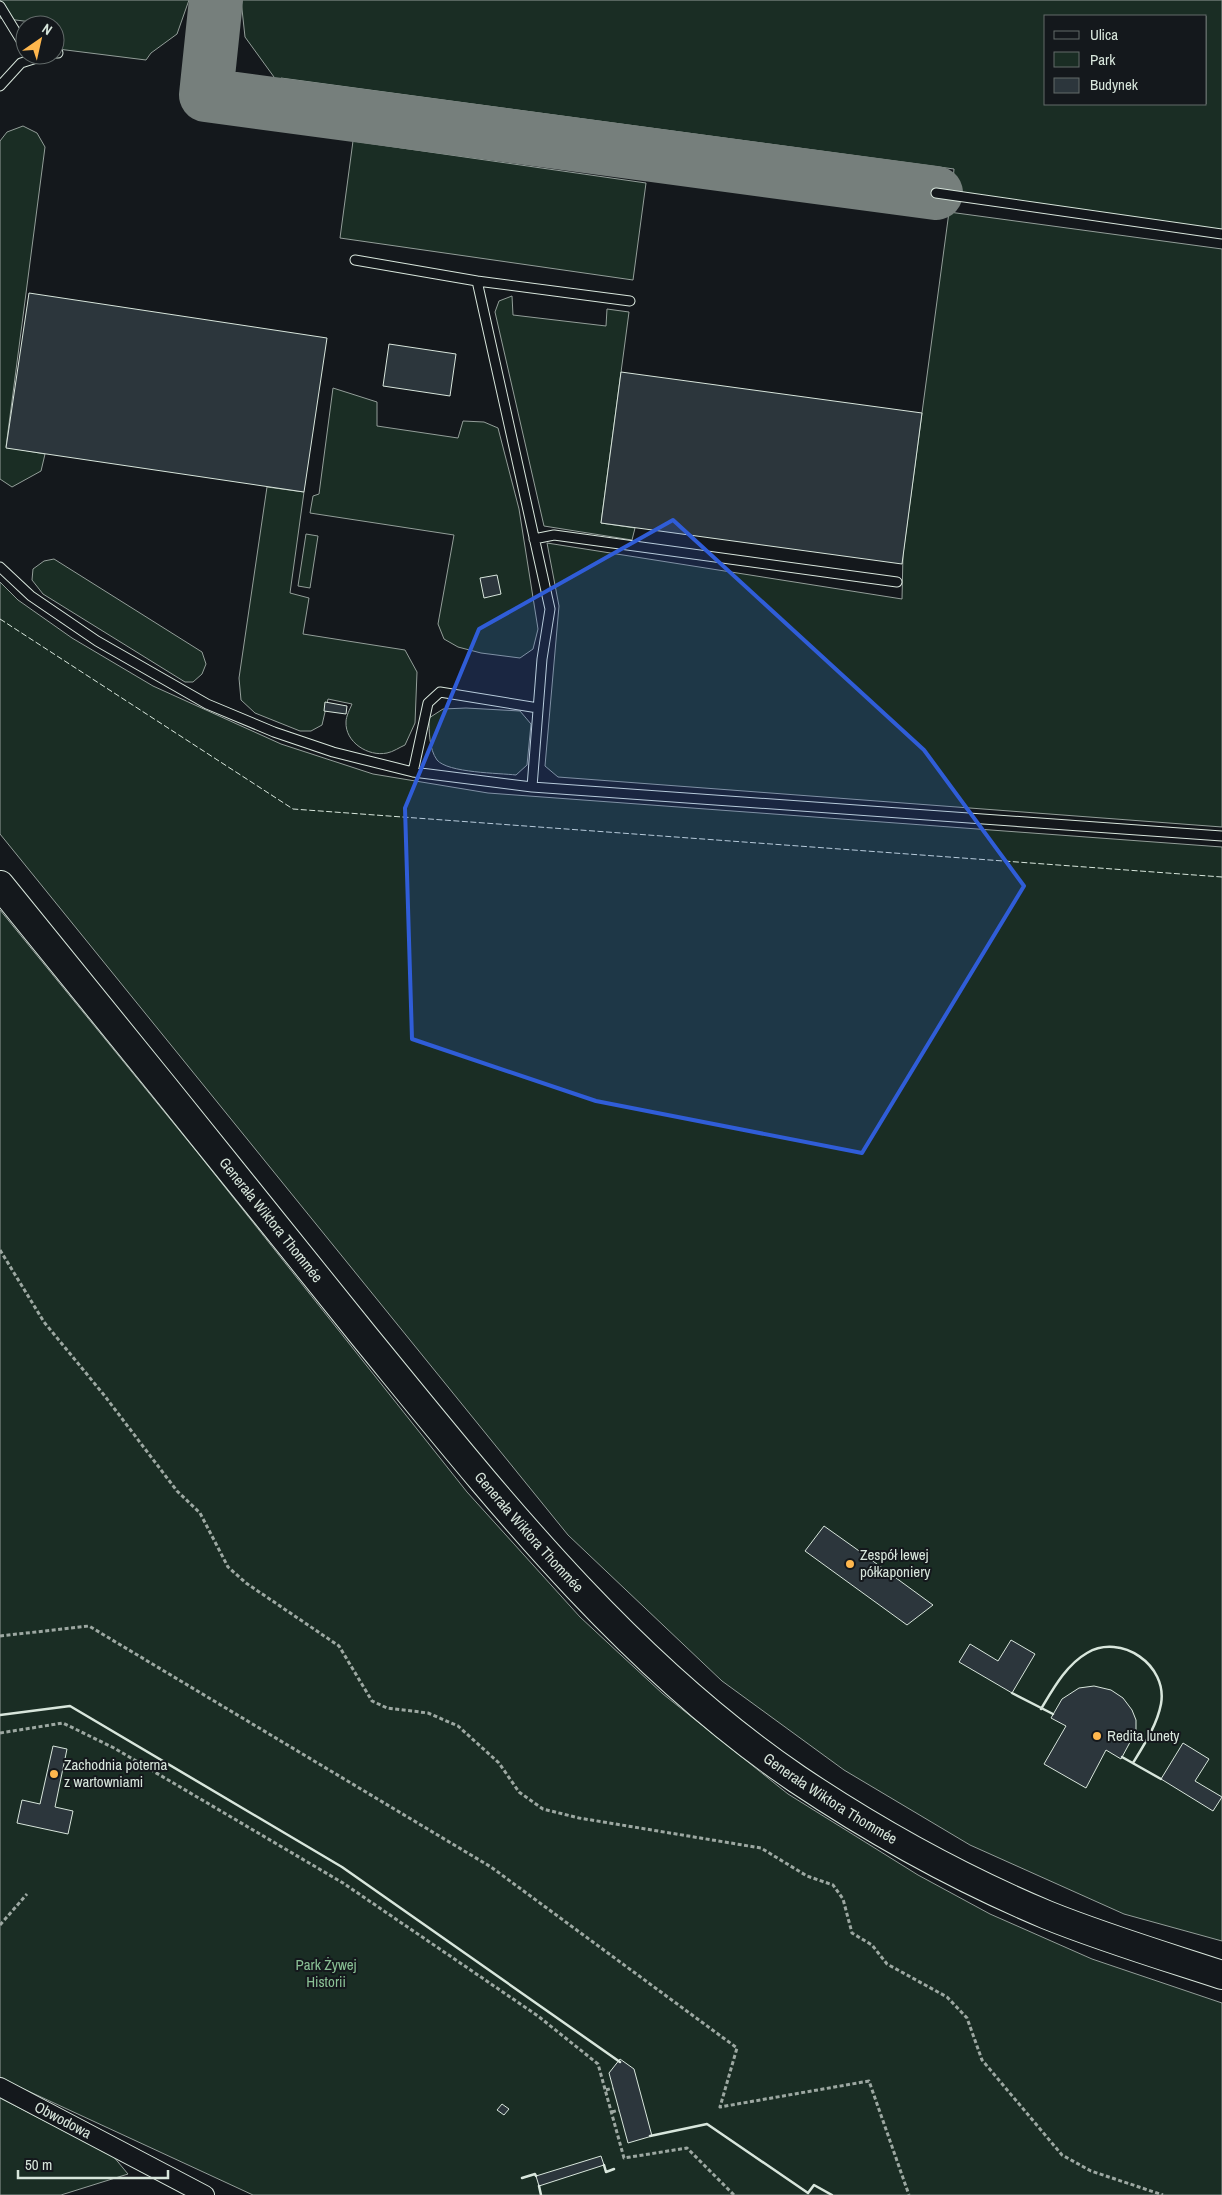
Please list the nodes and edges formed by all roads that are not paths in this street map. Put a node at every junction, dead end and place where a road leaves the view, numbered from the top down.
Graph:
1 (0, 6) edge
2 (15, 31) edge
3 (19, 65) edge
4 (0, 86) edge
5 (936, 193) dead end
6 (1222, 234) edge
7 (355, 260) dead end
8 (477, 281) junction
9 (630, 301) dead end
10 (534, 539) junction
11 (0, 567) edge
12 (897, 582) dead end
13 (538, 708) junction
14 (413, 772) junction
15 (532, 787) junction
16 (1222, 836) edge
17 (0, 885) edge
18 (1222, 1975) edge
19 (0, 2087) edge
20 (193, 2192) edge

1 - 2 lane
3 - 4 lane
5 - 6 lane
7 - 8 lane
8 - 9 lane
8 - 10 lane
10 - 12 lane
10 - 13 lane
11 - 14 lane
13 - 14 lane
13 - 15 lane
14 - 15 lane
15 - 16 lane
17 - 18 main road, Generała Wiktora Thommée
19 - 20 street, Obwodowa

